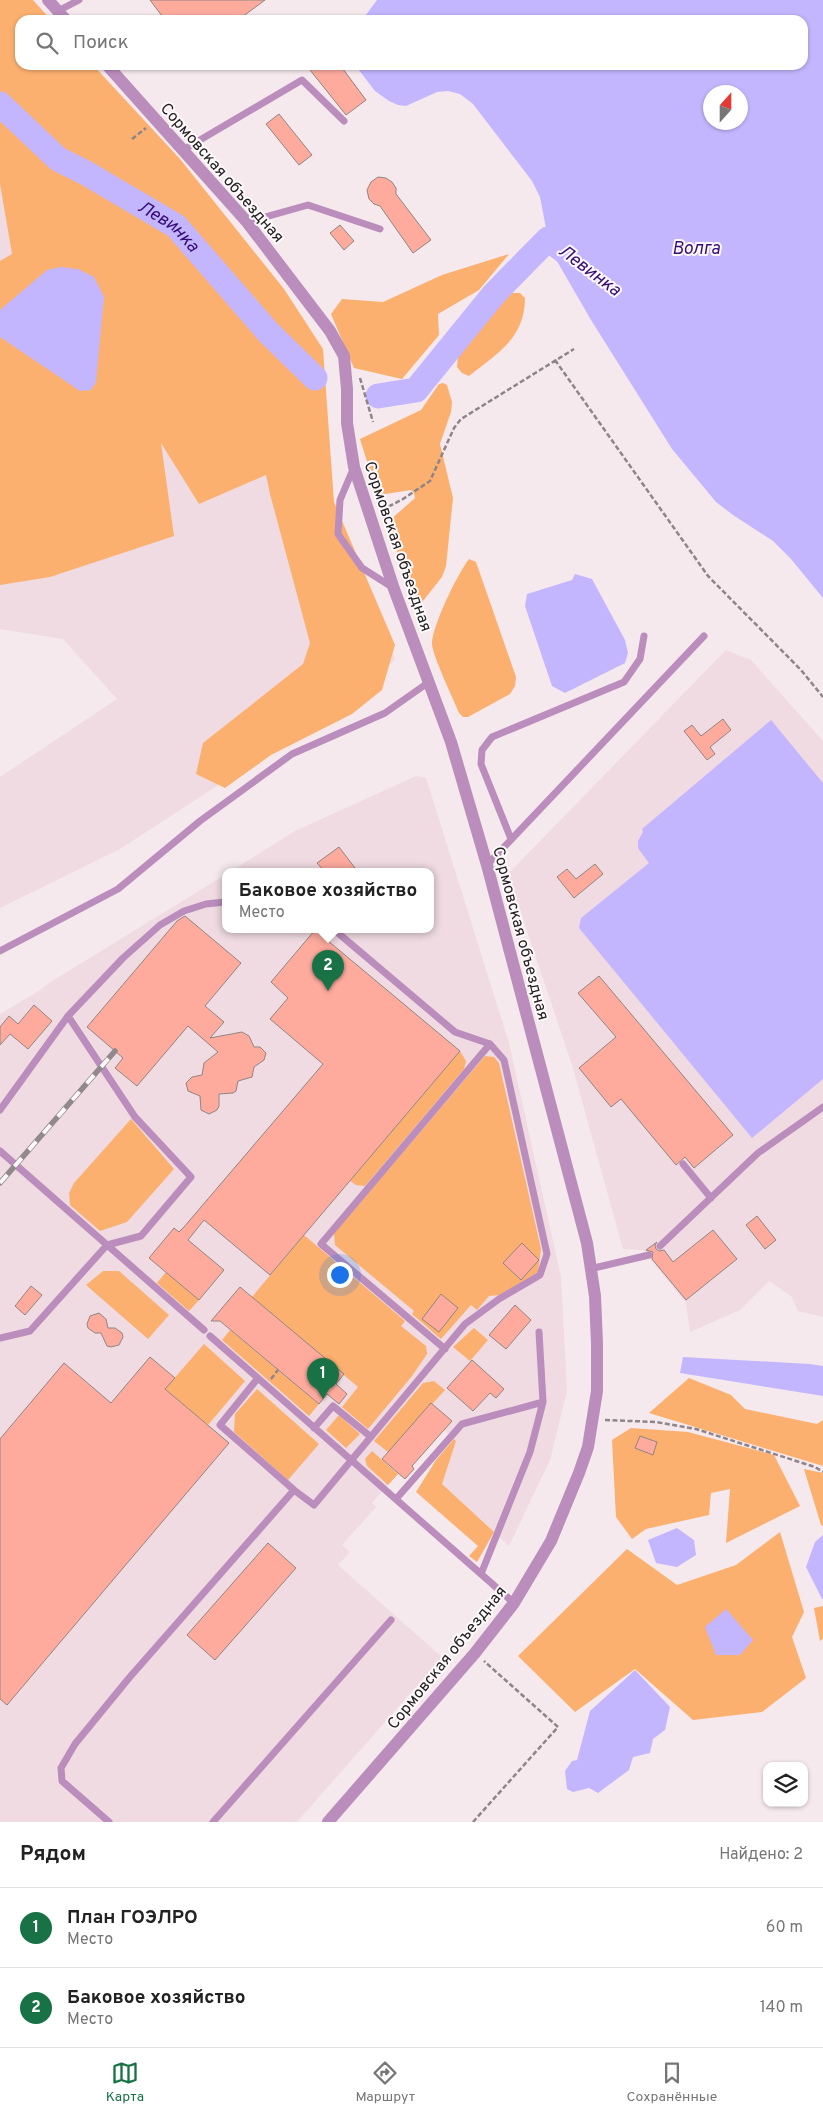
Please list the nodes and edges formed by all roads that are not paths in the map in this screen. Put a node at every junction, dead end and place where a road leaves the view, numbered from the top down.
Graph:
1 (48, 0) edge
2 (79, 0) edge
3 (61, 15) edge
4 (63, 15) edge
5 (112, 70) edge
6 (344, 121) dead end
7 (183, 150) junction
8 (247, 222) junction
9 (380, 229) dead end
10 (354, 467) junction
11 (394, 589) junction
12 (644, 636) dead end
13 (704, 636) dead end
14 (430, 681) junction
15 (511, 839) junction
16 (487, 865) junction
17 (222, 902) edge
18 (338, 933) edge
19 (0, 951) edge
20 (68, 1016) junction
21 (490, 1044) junction
22 (823, 1107) edge
23 (0, 1110) edge
24 (0, 1151) edge
25 (683, 1164) dead end
26 (711, 1198) junction
27 (106, 1245) junction
28 (660, 1246) dead end
29 (649, 1255) dead end
30 (590, 1269) junction
31 (204, 1330) dead end
32 (540, 1332) dead end
33 (210, 1336) dead end
34 (0, 1338) edge
35 (445, 1349) junction
36 (258, 1378) junction
37 (543, 1402) junction
38 (314, 1428) junction
39 (371, 1437) junction
40 (352, 1460) junction
41 (294, 1490) junction
42 (396, 1499) junction
43 (481, 1574) junction
44 (514, 1603) junction
45 (391, 1620) dead end
46 (109, 1822) edge
47 (213, 1822) edge
48 (328, 1822) edge

1 - 3 street
2 - 4 lane
5 - 7 street, Сормовская объездная
6 - 7 lane
7 - 8 street, Сормовская объездная
8 - 9 lane
8 - 10 street, Сормовская объездная
10 - 11 street, Сормовская объездная
10 - 11 lane
11 - 14 street, Сормовская объездная
12 - 15 lane
13 - 15 lane
14 - 16 street, Сормовская объездная
14 - 19 lane
15 - 16 lane
16 - 30 street, Сормовская объездная
17 - 20 lane
18 - 21 lane
20 - 23 lane
20 - 27 lane
21 - 35 lane
21 - 35 lane
22 - 26 lane
24 - 27 lane
25 - 26 lane
26 - 28 lane
27 - 31 lane
27 - 34 lane
29 - 30 lane
30 - 44 street, Сормовская объездная
32 - 37 lane
33 - 36 lane
35 - 39 lane
36 - 38 lane
36 - 41 lane
37 - 42 lane
37 - 43 lane
38 - 39 lane
38 - 40 lane
39 - 40 lane
40 - 41 lane
40 - 42 lane
41 - 46 lane
42 - 43 lane
43 - 44 lane
44 - 48 street, Сормовская объездная
45 - 47 lane

